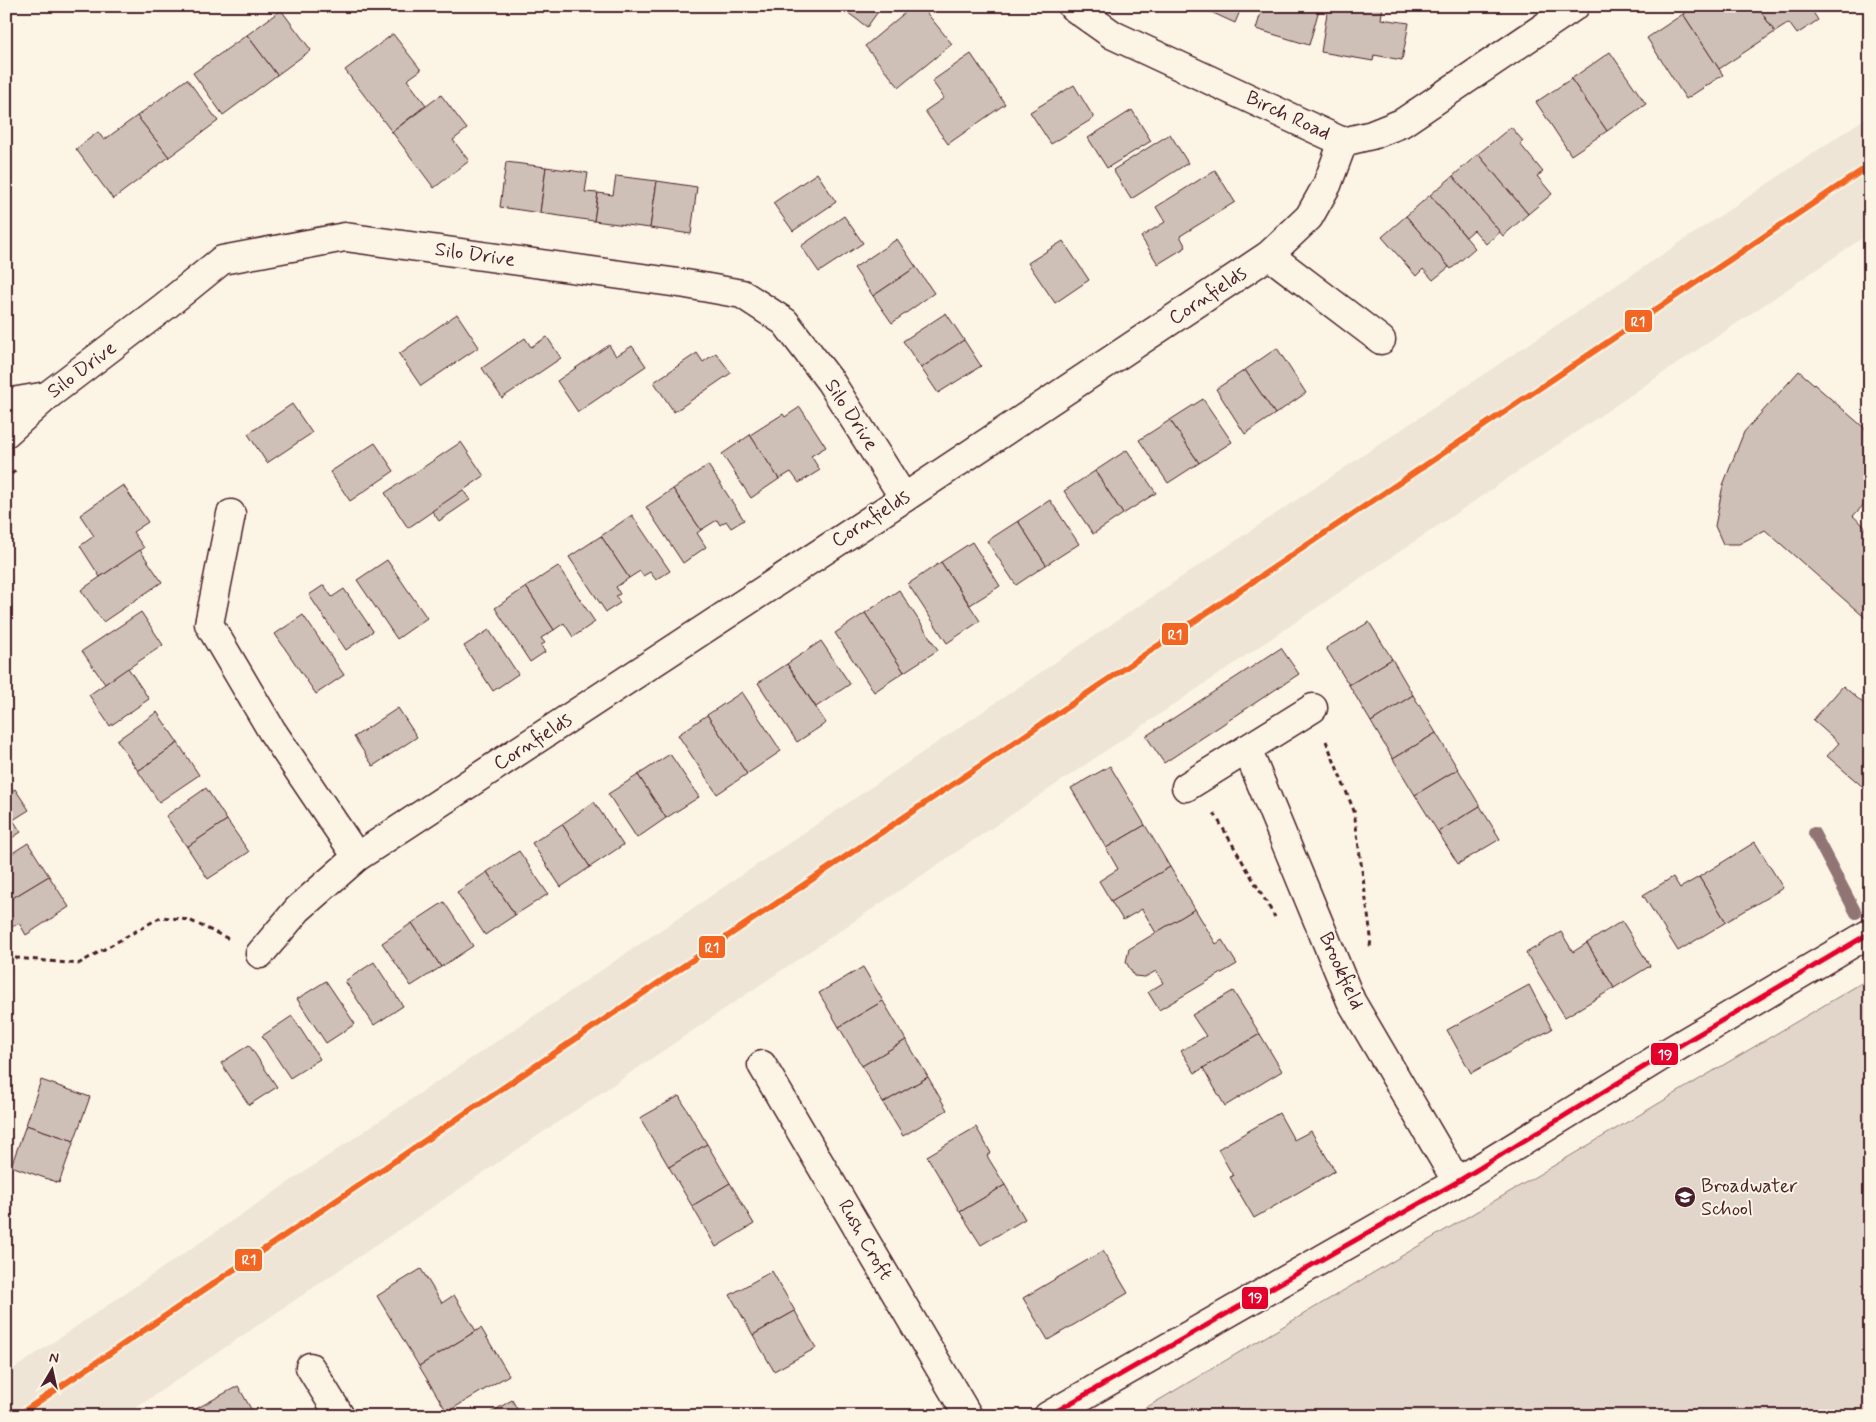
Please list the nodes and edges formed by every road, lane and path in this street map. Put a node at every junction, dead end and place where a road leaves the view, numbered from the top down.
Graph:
1 (1072, 6) edge
2 (1576, 6) edge
3 (1343, 142) junction
4 (1269, 255) junction
5 (1381, 340) dead end
6 (47, 396) junction
7 (6, 403) edge
8 (6, 433) edge
9 (904, 498) junction
10 (231, 514) dead end
11 (1313, 708) joint
12 (1247, 749) junction
13 (1186, 787) dead end
14 (357, 857) junction
15 (1870, 933) edge
16 (260, 954) joint
17 (6, 957) edge
18 (1370, 957) dead end
19 (762, 1064) dead end
20 (1457, 1182) junction
21 (310, 1367) dead end
22 (340, 1416) edge
23 (968, 1416) edge
24 (1048, 1416) edge

1 - 3 street, Birch Road
2 - 3 street, Birch Road
3 - 4 street, Cornfields
4 - 5 street
4 - 9 street, Cornfields
6 - 7 street
6 - 8 street, Silo Drive
6 - 9 street, Silo Drive
9 - 14 street, Cornfields
10 - 14 street
11 - 12 street
11 - 18 path
12 - 13 street
12 - 20 street, Brookfield
14 - 16 street, Cornfields
15 - 20 street
16 - 17 path
19 - 23 street, Rush Croft
20 - 24 street
21 - 22 street

